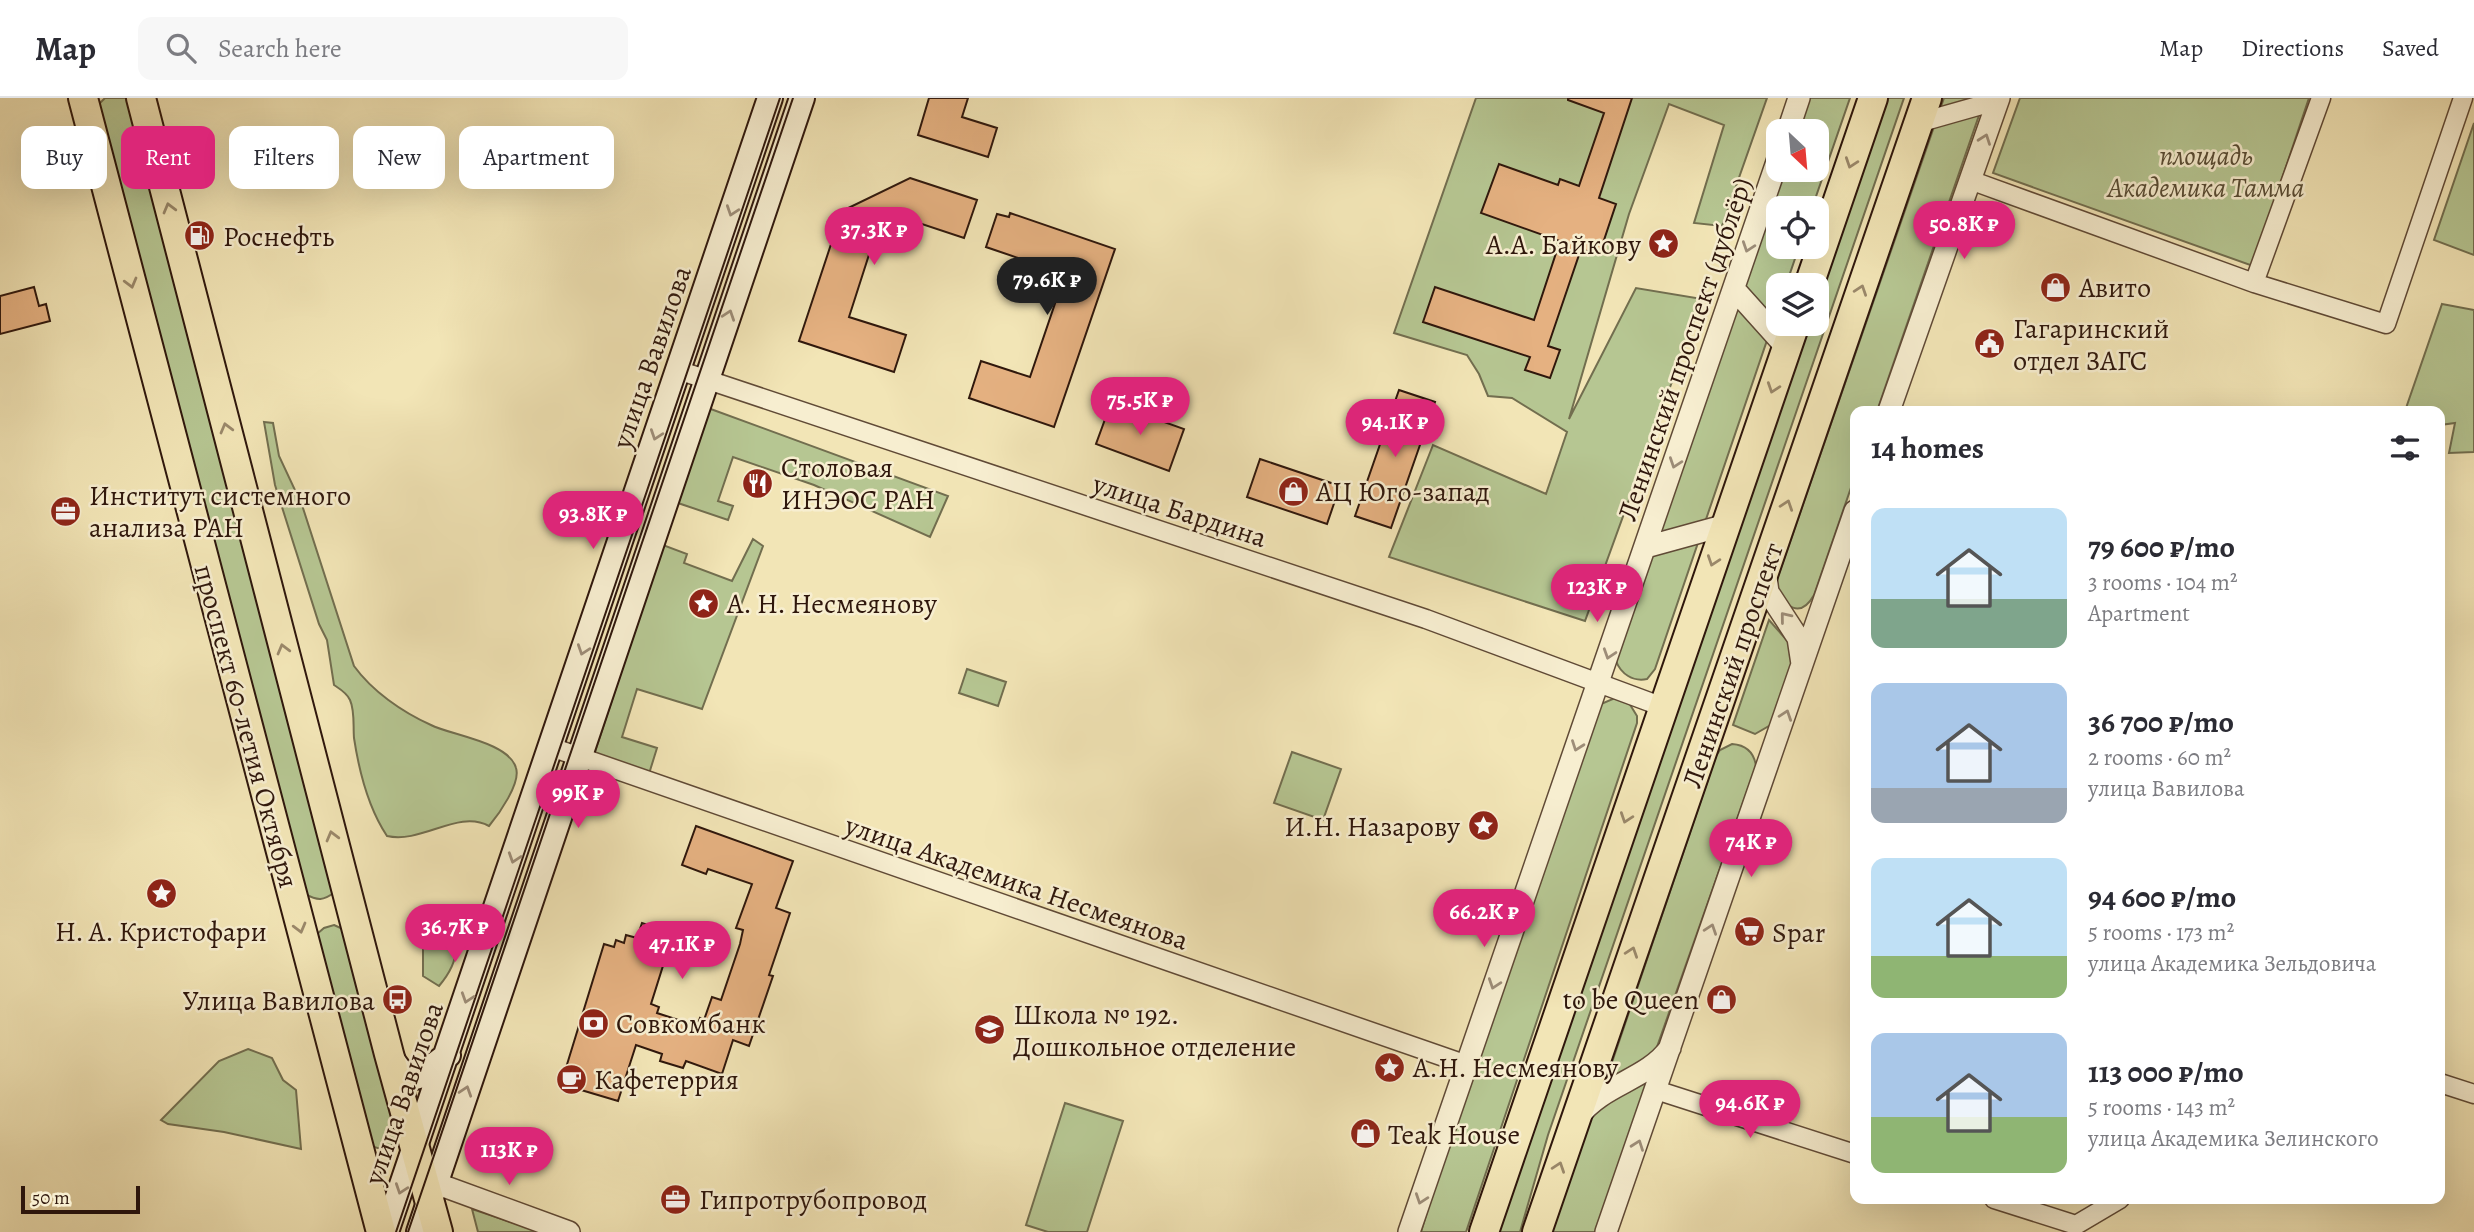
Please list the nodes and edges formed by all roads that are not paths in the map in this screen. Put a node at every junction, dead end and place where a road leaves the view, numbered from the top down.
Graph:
1 (141, 98) edge
2 (770, 98) edge
3 (802, 98) edge
4 (1799, 98) edge
5 (1873, 98) edge
6 (2321, 98) edge
7 (2463, 98) edge
8 (1999, 99) edge
9 (86, 101) edge
10 (1923, 111) edge
11 (1792, 119) edge
12 (1970, 180) junction
13 (1770, 182) edge
14 (1813, 273) edge
15 (2254, 284) junction
16 (1734, 289) junction
17 (1766, 315) edge
18 (1791, 336) edge
19 (678, 370) junction
20 (706, 379) junction
21 (1891, 406) edge
22 (1726, 525) junction
23 (1850, 526) edge
24 (1646, 547) junction
25 (1765, 570) junction
26 (1802, 666) junction
27 (1600, 682) junction
28 (1663, 707) junction
29 (551, 747) junction
30 (579, 757) junction
31 (1671, 1046) junction
32 (389, 1054) junction
33 (448, 1055) junction
34 (1467, 1065) junction
35 (2445, 1085) edge
36 (1656, 1090) junction
37 (2474, 1094) edge
38 (1574, 1124) junction
39 (415, 1146) junction
40 (1850, 1152) edge
41 (432, 1193) junction
42 (2010, 1204) edge
43 (2112, 1204) edge
44 (381, 1232) edge
45 (386, 1232) edge
46 (419, 1232) edge
47 (438, 1232) edge
48 (569, 1232) edge
49 (1409, 1232) edge
50 (1484, 1232) edge
51 (1537, 1232) edge
52 (1606, 1232) edge

32 -> 1 main road, проспект 60-летия Октября
2 -> 19 main road, улица Вавилова
20 -> 3 main road, улица Вавилова
4 - 11 street
5 -> 14 main road
6 - 15 street
7 - 15 street
8 - 10 street
12 -> 8 street
9 -> 44 main road, проспект 60-летия Октября
25 -> 10 main road, Ленинский проспект
12 - 15 street
12 - 21 street
13 -> 16 street, Ленинский проспект (дублёр)
16 - 17 street
16 -> 24 street, Ленинский проспект (дублёр)
18 -> 22 main road, Ленинский проспект
19 - 20 street, улица Бардина
19 -> 29 main road, улица Вавилова
20 - 27 street, улица Бардина
20 - 30 main road, улица Вавилова
22 - 24 street
22 -> 28 main road, Ленинский проспект
23 - 26 street
24 -> 27 street, Ленинский проспект (дублёр)
26 -> 25 street
38 -> 25 main road, Ленинский проспект
31 -> 26 street
27 - 28 street, улица Бардина
27 -> 34 street, Ленинский проспект (дублёр)
28 -> 50 main road, Ленинский проспект
29 - 30 street, улица Академика Несмеянова
29 -> 33 main road, улица Вавилова
30 - 34 street, улица Академика Несмеянова
41 -> 30 main road, улица Вавилова
31 - 36 street
31 - 38 street
32 - 33 main road
32 - 39 main road, проспект 60-летия Октября
33 - 39 main road, улица Вавилова
34 -> 49 street, Ленинский проспект (дублёр)
35 - 37 street
36 - 40 street
52 -> 36 street
51 -> 38 main road, Ленинский проспект
39 - 41 main road, проспект 60-летия Октября
39 -> 45 main road, улица Вавилова
41 - 46 main road, улица Вавилова
41 - 47 main road, проспект 60-летия Октября
41 - 48 street
42 - 43 street

